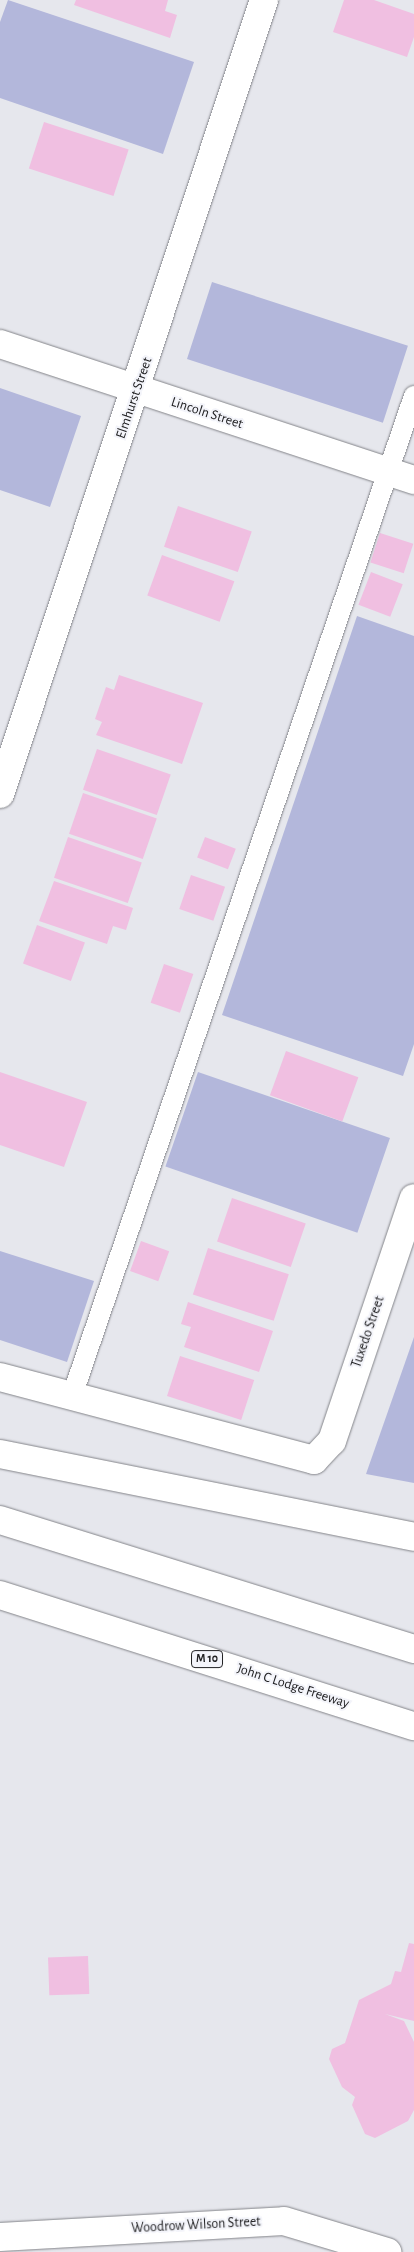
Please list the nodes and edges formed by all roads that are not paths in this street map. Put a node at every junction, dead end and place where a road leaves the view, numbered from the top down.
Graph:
1 (264, 0) edge
2 (0, 344) edge
3 (137, 390) junction
4 (414, 396) edge
5 (388, 471) junction
6 (414, 480) edge
7 (0, 794) edge
8 (414, 1198) edge
9 (0, 1377) edge
10 (72, 1396) junction
11 (0, 1454) edge
12 (0, 1520) edge
13 (414, 1537) edge
14 (0, 1594) edge
15 (414, 1649) edge
16 (414, 1726) edge
17 (9, 2242) edge
18 (66, 2243) edge
19 (387, 2252) edge

1 - 3 main road, Elmhurst Street
2 - 3 main road, Lincoln Street
3 - 5 main road, Lincoln Street
3 - 7 main road, Elmhurst Street
4 - 5 lane
5 - 6 main road, Lincoln Street
5 - 10 lane
8 - 10 main road, Tuxedo Street
9 - 10 main road
11 - 13 main road
12 - 15 main road
14 - 16 main road, John C Lodge Freeway / M 10
17 - 18 main road, Woodrow Wilson Street
18 - 19 main road, Woodrow Wilson Street

